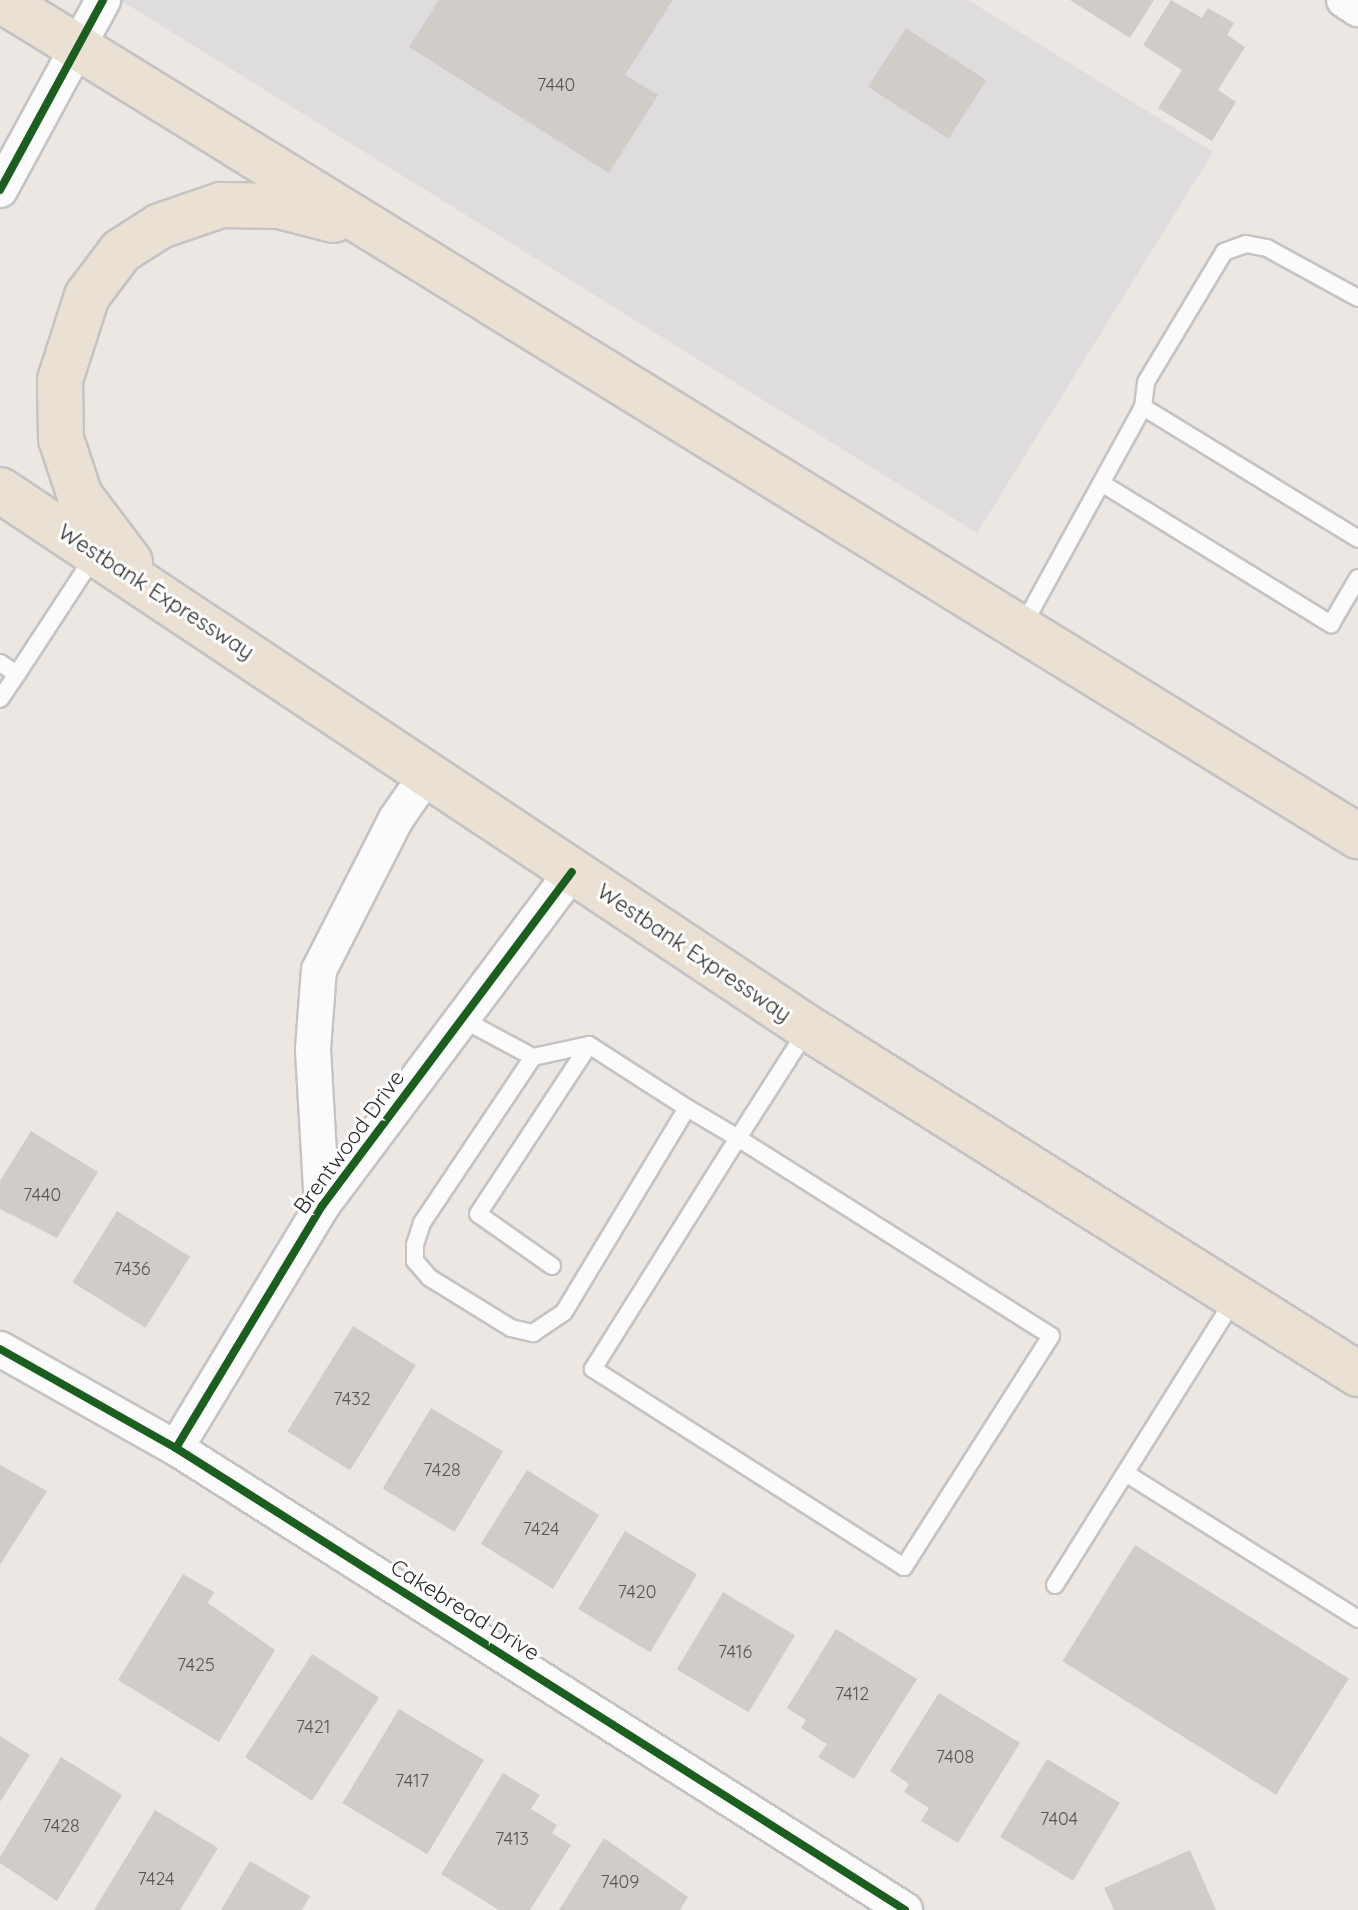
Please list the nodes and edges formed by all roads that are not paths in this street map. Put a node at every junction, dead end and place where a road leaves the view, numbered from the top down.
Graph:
1 (1, 0) edge
2 (103, 0) edge
3 (1344, 0) edge
4 (1358, 9) edge
5 (74, 46) junction
6 (0, 190) edge
7 (378, 231) junction
8 (1358, 298) edge
9 (1143, 407) junction
10 (1103, 484) junction
11 (0, 490) edge
12 (1358, 539) edge
13 (96, 552) junction
14 (1358, 578) edge
15 (147, 585) junction
16 (1022, 629) junction
17 (0, 663) edge
18 (17, 674) junction
19 (0, 699) edge
20 (428, 773) junction
21 (1358, 836) edge
22 (572, 872) junction
23 (462, 1019) junction
24 (808, 1028) junction
25 (589, 1045) junction
26 (533, 1057) junction
27 (687, 1108) junction
28 (738, 1138) junction
29 (322, 1206) junction
30 (552, 1266) dead end
31 (1236, 1297) junction
32 (0, 1349) edge
33 (1358, 1374) edge
34 (176, 1448) junction
35 (1127, 1474) junction
36 (1055, 1585) dead end
37 (1358, 1619) edge
38 (905, 1910) edge

1 - 5 highway
2 - 5 street
3 - 4 street
5 - 6 street
5 - 7 highway
7 - 15 highway
7 - 16 highway
8 - 9 lane
9 - 10 lane
9 - 12 lane
10 - 14 lane
10 - 16 lane
11 - 13 highway, Westbank Expressway
13 - 15 highway, Westbank Expressway
13 - 18 lane
15 - 20 highway, Westbank Expressway
16 - 21 highway
17 - 18 lane
18 - 19 lane
20 - 22 highway, Westbank Expressway
20 - 29 street
22 - 23 street, Brentwood Drive
22 - 24 highway, Westbank Expressway
23 - 26 lane
23 - 29 street, Brentwood Drive
24 - 28 lane
24 - 31 highway, Westbank Expressway
25 - 26 lane
25 - 27 lane
25 - 30 lane
26 - 27 lane
27 - 28 lane
28 - 28 lane
29 - 34 street, Brentwood Drive
31 - 33 highway, Westbank Expressway
31 - 35 lane
32 - 34 street, Cakebread Drive
34 - 38 street, Cakebread Drive
35 - 36 lane
35 - 37 lane

